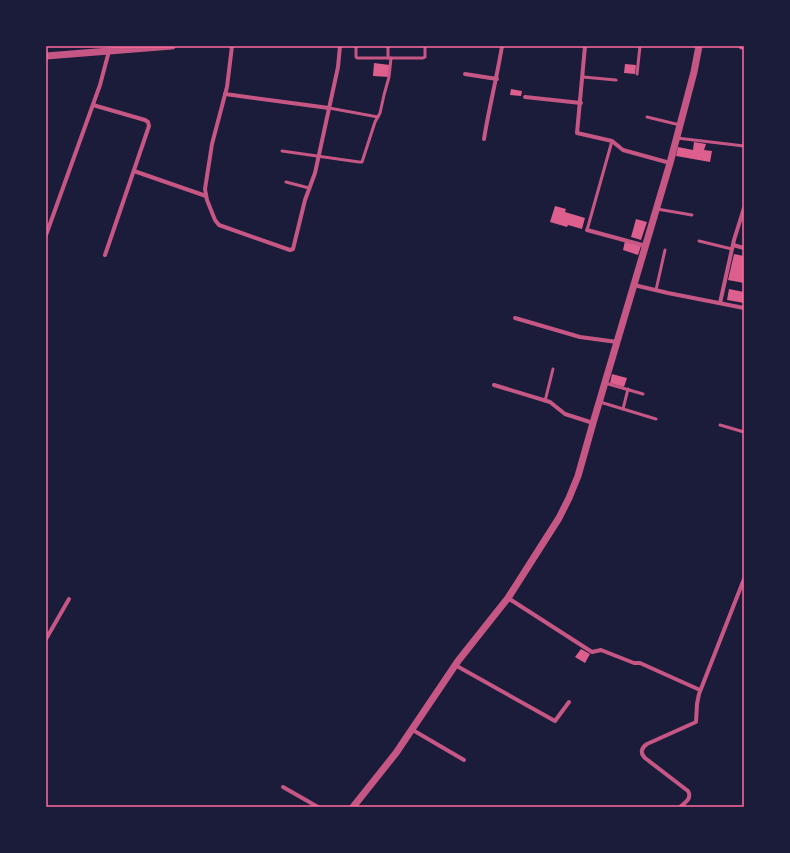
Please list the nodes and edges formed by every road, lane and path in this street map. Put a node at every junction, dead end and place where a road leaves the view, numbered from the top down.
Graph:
1 (172, 46) edge
2 (232, 46) edge
3 (340, 46) edge
4 (356, 46) edge
5 (388, 46) edge
6 (425, 46) edge
7 (502, 46) edge
8 (585, 46) edge
9 (640, 46) edge
10 (699, 46) edge
11 (109, 50) junction
12 (46, 56) edge
13 (389, 58) junction
14 (465, 74) dead end
15 (636, 74) dead end
16 (583, 77) junction
17 (497, 79) junction
18 (616, 80) dead end
19 (225, 94) junction
20 (525, 97) dead end
21 (580, 103) junction
22 (93, 105) junction
23 (328, 108) junction
24 (378, 117) junction
25 (647, 117) dead end
26 (680, 125) junction
27 (677, 138) junction
28 (484, 139) dead end
29 (612, 141) junction
30 (744, 146) edge
31 (282, 151) dead end
32 (318, 156) junction
33 (670, 163) junction
34 (134, 170) junction
35 (286, 182) dead end
36 (309, 188) junction
37 (206, 196) junction
38 (744, 208) edge
39 (657, 209) junction
40 (692, 215) dead end
41 (588, 230) joint
42 (46, 235) edge
43 (699, 241) dead end
44 (646, 246) junction
45 (733, 247) junction
46 (744, 248) edge
47 (665, 250) dead end
48 (105, 255) dead end
49 (634, 284) junction
50 (656, 290) junction
51 (720, 303) junction
52 (744, 308) edge
53 (515, 318) dead end
54 (617, 342) junction
55 (553, 369) dead end
56 (605, 383) junction
57 (494, 385) dead end
58 (628, 390) junction
59 (643, 394) dead end
60 (545, 401) junction
61 (600, 402) junction
62 (623, 409) junction
63 (656, 419) dead end
64 (593, 423) junction
65 (720, 425) dead end
66 (744, 432) edge
67 (744, 579) edge
68 (508, 598) junction
69 (69, 599) dead end
70 (46, 639) edge
71 (455, 665) junction
72 (700, 690) junction
73 (569, 702) dead end
74 (411, 729) junction
75 (464, 760) dead end
76 (283, 787) dead end
77 (318, 807) edge
78 (353, 807) edge
79 (681, 807) edge

1 - 11 street
2 - 19 street
3 - 23 street
4 - 13 lane
5 - 13 lane
6 - 13 lane
7 - 17 street
8 - 16 street
9 - 15 lane
10 - 26 street
11 - 12 street
11 - 22 street
13 - 24 lane
14 - 17 street
16 - 18 lane
16 - 21 street
17 - 28 street
19 - 23 street
19 - 37 street
20 - 21 street
21 - 29 street
22 - 34 street
22 - 42 street
23 - 24 lane
23 - 32 street
24 - 32 lane
25 - 26 lane
26 - 27 street
27 - 30 lane
27 - 33 street
29 - 33 street
29 - 41 lane
31 - 32 lane
32 - 36 street
33 - 39 street
34 - 37 street
34 - 48 street
35 - 36 lane
36 - 37 street
38 - 45 street
39 - 40 lane
39 - 44 street
41 - 44 street
43 - 45 lane
44 - 49 street
45 - 46 street
45 - 51 street
47 - 50 lane
49 - 50 street
49 - 54 street
50 - 51 street
51 - 52 street
53 - 54 street
54 - 56 street
55 - 60 lane
56 - 58 lane
56 - 61 street
57 - 60 street
58 - 59 lane
58 - 62 lane
60 - 64 street
61 - 62 lane
61 - 64 street
62 - 63 lane
64 - 68 street
65 - 66 lane
67 - 72 street
68 - 71 street
68 - 72 street
69 - 70 street
71 - 73 street
71 - 74 street
72 - 79 street
74 - 75 street
74 - 78 street
76 - 77 street

